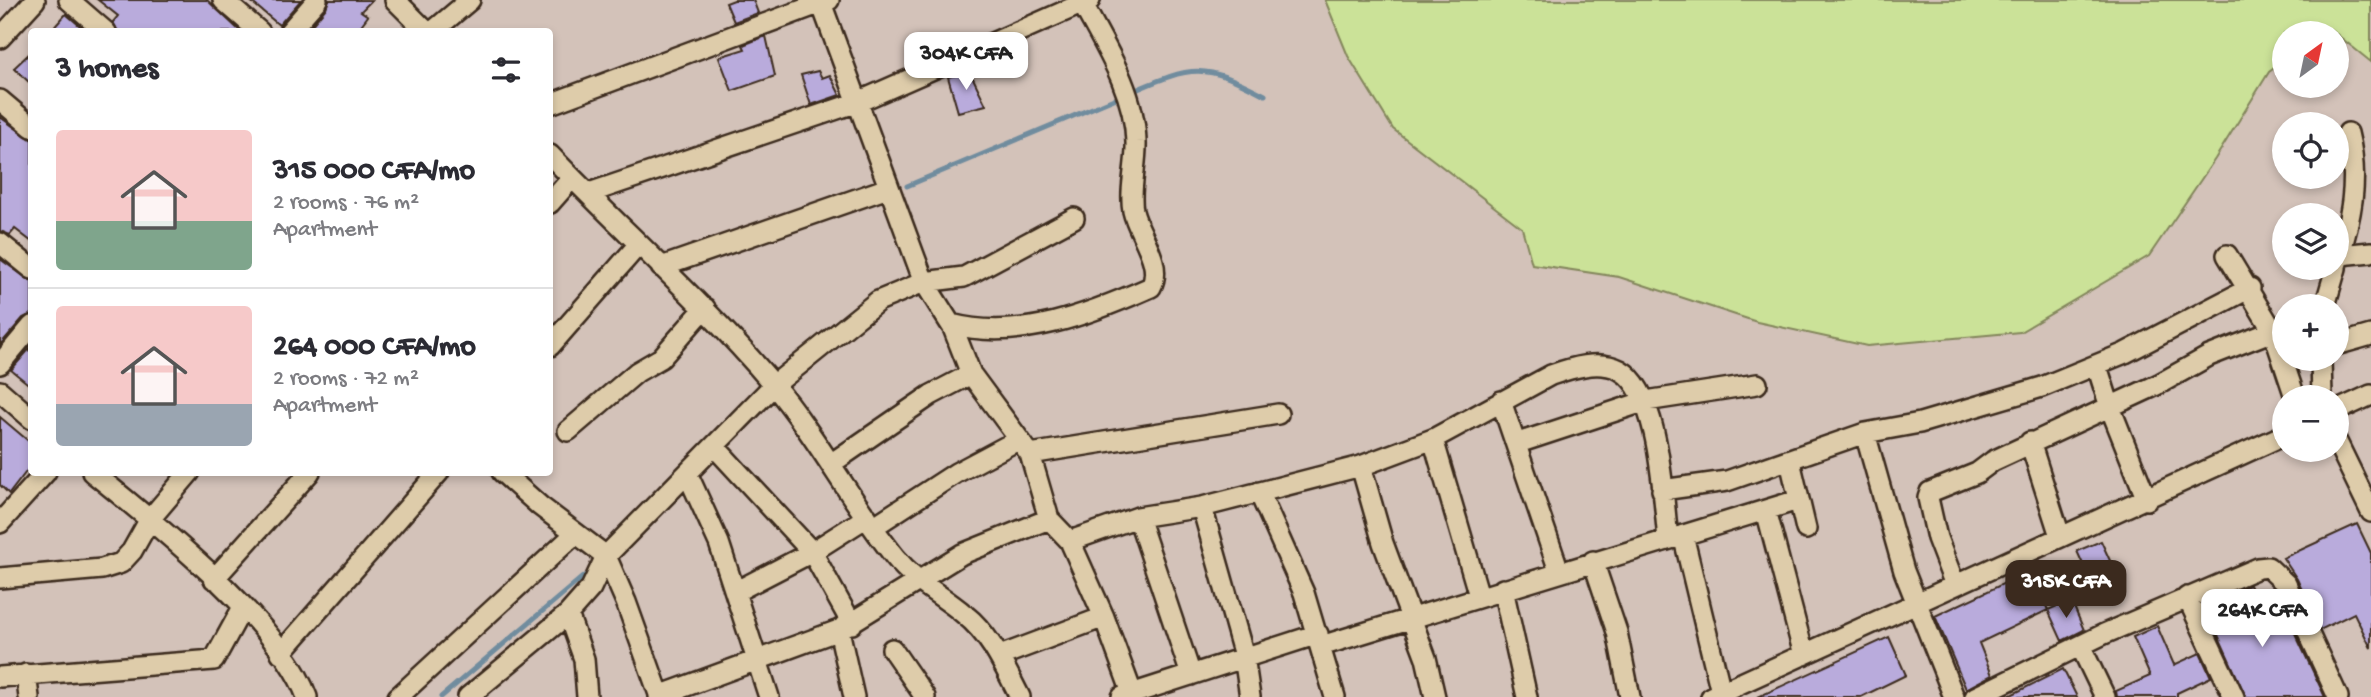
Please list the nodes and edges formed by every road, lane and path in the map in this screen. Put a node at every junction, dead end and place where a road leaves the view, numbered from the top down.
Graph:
1 (35, 0) edge
2 (69, 0) edge
3 (223, 0) edge
4 (317, 0) edge
5 (395, 0) edge
6 (470, 0) edge
7 (824, 1) edge
8 (1086, 2) edge
9 (101, 28) edge
10 (255, 28) edge
11 (292, 28) edge
12 (426, 28) edge
13 (435, 28) edge
14 (0, 38) edge
15 (0, 100) edge
16 (553, 102) edge
17 (858, 102) junction
18 (28, 124) edge
19 (2349, 137) edge
20 (553, 158) edge
21 (572, 178) junction
22 (888, 188) junction
23 (589, 193) junction
24 (553, 200) edge
25 (1074, 218) dead end
26 (2349, 218) edge
27 (0, 243) edge
28 (639, 243) junction
29 (2371, 252) edge
30 (2227, 255) dead end
31 (2349, 259) edge
32 (28, 266) edge
33 (661, 267) junction
34 (924, 282) junction
35 (2250, 288) junction
36 (705, 308) junction
37 (952, 326) junction
38 (2272, 327) edge
39 (28, 331) edge
40 (2371, 335) edge
41 (2272, 340) edge
42 (2349, 341) edge
43 (553, 343) edge
44 (0, 364) edge
45 (967, 365) junction
46 (2097, 366) junction
47 (1757, 384) dead end
48 (774, 385) junction
49 (0, 390) edge
50 (2371, 395) edge
51 (1501, 401) junction
52 (1646, 401) junction
53 (2349, 405) edge
54 (2110, 407) junction
55 (1278, 414) dead end
56 (28, 415) edge
57 (568, 431) dead end
58 (1865, 433) junction
59 (1433, 439) junction
60 (2272, 441) edge
61 (2030, 442) junction
62 (1518, 443) junction
63 (714, 446) junction
64 (1024, 447) junction
65 (1790, 461) junction
66 (2347, 462) edge
67 (832, 463) junction
68 (1362, 466) junction
69 (688, 475) junction
70 (42, 476) edge
71 (97, 476) edge
72 (187, 476) edge
73 (306, 476) edge
74 (436, 476) edge
75 (507, 476) edge
76 (1662, 490) junction
77 (1259, 492) junction
78 (1798, 500) junction
79 (2147, 500) junction
80 (1202, 508) junction
81 (1766, 510) junction
82 (2371, 512) edge
83 (1138, 517) junction
84 (150, 519) junction
85 (1049, 519) junction
86 (870, 522) junction
87 (0, 523) edge
88 (1806, 529) dead end
89 (575, 534) junction
90 (2060, 536) junction
91 (1676, 537) junction
92 (1070, 541) junction
93 (812, 552) junction
94 (606, 556) junction
95 (1592, 561) junction
96 (1559, 571) junction
97 (0, 578) edge
98 (214, 579) junction
99 (917, 582) junction
100 (1955, 585) junction
101 (1503, 589) junction
102 (735, 592) junction
103 (1479, 596) junction
104 (2187, 597) junction
105 (1917, 603) junction
106 (243, 607) junction
107 (568, 614) junction
108 (1104, 617) junction
109 (1409, 617) junction
110 (846, 627) junction
111 (1320, 640) junction
112 (2081, 647) junction
113 (892, 649) dead end
114 (281, 653) junction
115 (1804, 655) junction
116 (1000, 656) junction
117 (1244, 656) junction
118 (759, 661) junction
119 (26, 674) junction
120 (1191, 675) junction
121 (0, 677) edge
122 (1154, 692) edge
123 (1716, 694) edge
124 (1127, 695) edge
125 (29, 697) edge
126 (307, 697) edge
127 (398, 697) edge
128 (468, 697) edge
129 (587, 697) edge
130 (660, 697) edge
131 (769, 697) edge
132 (854, 697) edge
133 (925, 697) edge
134 (1020, 697) edge
135 (1250, 697) edge
136 (1335, 697) edge
137 (1435, 697) edge
138 (1527, 697) edge
139 (1630, 697) edge
140 (1954, 697) edge
141 (1976, 697) edge
142 (2105, 697) edge
143 (2234, 697) edge
144 (2338, 697) edge

1 - 14 street
2 - 9 street
3 - 10 street
4 - 11 street
5 - 12 street
6 - 13 street
7 - 16 street
7 - 17 street
8 - 17 street
8 - 37 street
15 - 18 street
17 - 22 street
17 - 23 street
19 - 26 street
20 - 21 street
21 - 23 street
21 - 24 street
22 - 33 street
22 - 34 street
23 - 28 street
25 - 34 street
27 - 32 street
28 - 33 street
28 - 43 street
29 - 31 street
30 - 35 street
33 - 36 street
34 - 37 street
34 - 48 street
35 - 38 street
35 - 46 street
36 - 48 street
36 - 57 street
37 - 45 street
39 - 44 street
40 - 42 street
41 - 54 street
45 - 64 street
45 - 67 street
46 - 54 street
46 - 58 street
47 - 52 street
48 - 63 street
48 - 67 street
49 - 56 street
50 - 53 street
51 - 52 street
51 - 59 street
51 - 62 street
52 - 62 street
52 - 76 street
54 - 61 street
54 - 79 street
55 - 64 street
58 - 65 street
58 - 105 street
59 - 68 street
59 - 103 street
60 - 79 street
61 - 90 street
61 - 100 street
62 - 96 street
63 - 69 street
63 - 93 street
64 - 85 street
64 - 86 street
65 - 76 street
65 - 78 street
66 - 82 street
67 - 86 street
68 - 77 street
68 - 109 street
69 - 94 street
69 - 102 street
70 - 87 street
71 - 84 street
72 - 84 street
73 - 98 street
74 - 114 street
75 - 89 street
76 - 91 street
77 - 80 street
77 - 111 street
78 - 81 street
78 - 88 street
79 - 90 street
80 - 83 street
80 - 117 street
81 - 91 street
81 - 115 street
83 - 92 street
83 - 120 street
84 - 97 street
84 - 98 street
85 - 92 street
85 - 99 street
86 - 93 street
86 - 99 street
89 - 94 street
89 - 127 street
90 - 100 street
91 - 95 street
91 - 123 street
92 - 108 street
93 - 102 street
93 - 110 street
94 - 107 street
94 - 130 street
95 - 96 street
95 - 139 street
96 - 101 street
98 - 106 street
99 - 110 street
99 - 116 street
100 - 105 street
101 - 103 street
101 - 138 street
102 - 118 street
103 - 109 street
104 - 112 street
104 - 143 street
104 - 144 street
105 - 115 street
105 - 140 street
106 - 114 street
106 - 119 street
107 - 128 street
107 - 129 street
108 - 116 street
108 - 124 street
109 - 111 street
109 - 137 street
110 - 118 street
110 - 132 street
111 - 117 street
111 - 136 street
112 - 141 street
112 - 142 street
113 - 133 street
114 - 126 street
115 - 123 street
116 - 134 street
117 - 120 street
117 - 135 street
118 - 130 street
118 - 131 street
119 - 121 street
119 - 125 street
120 - 122 street
122 - 124 street

